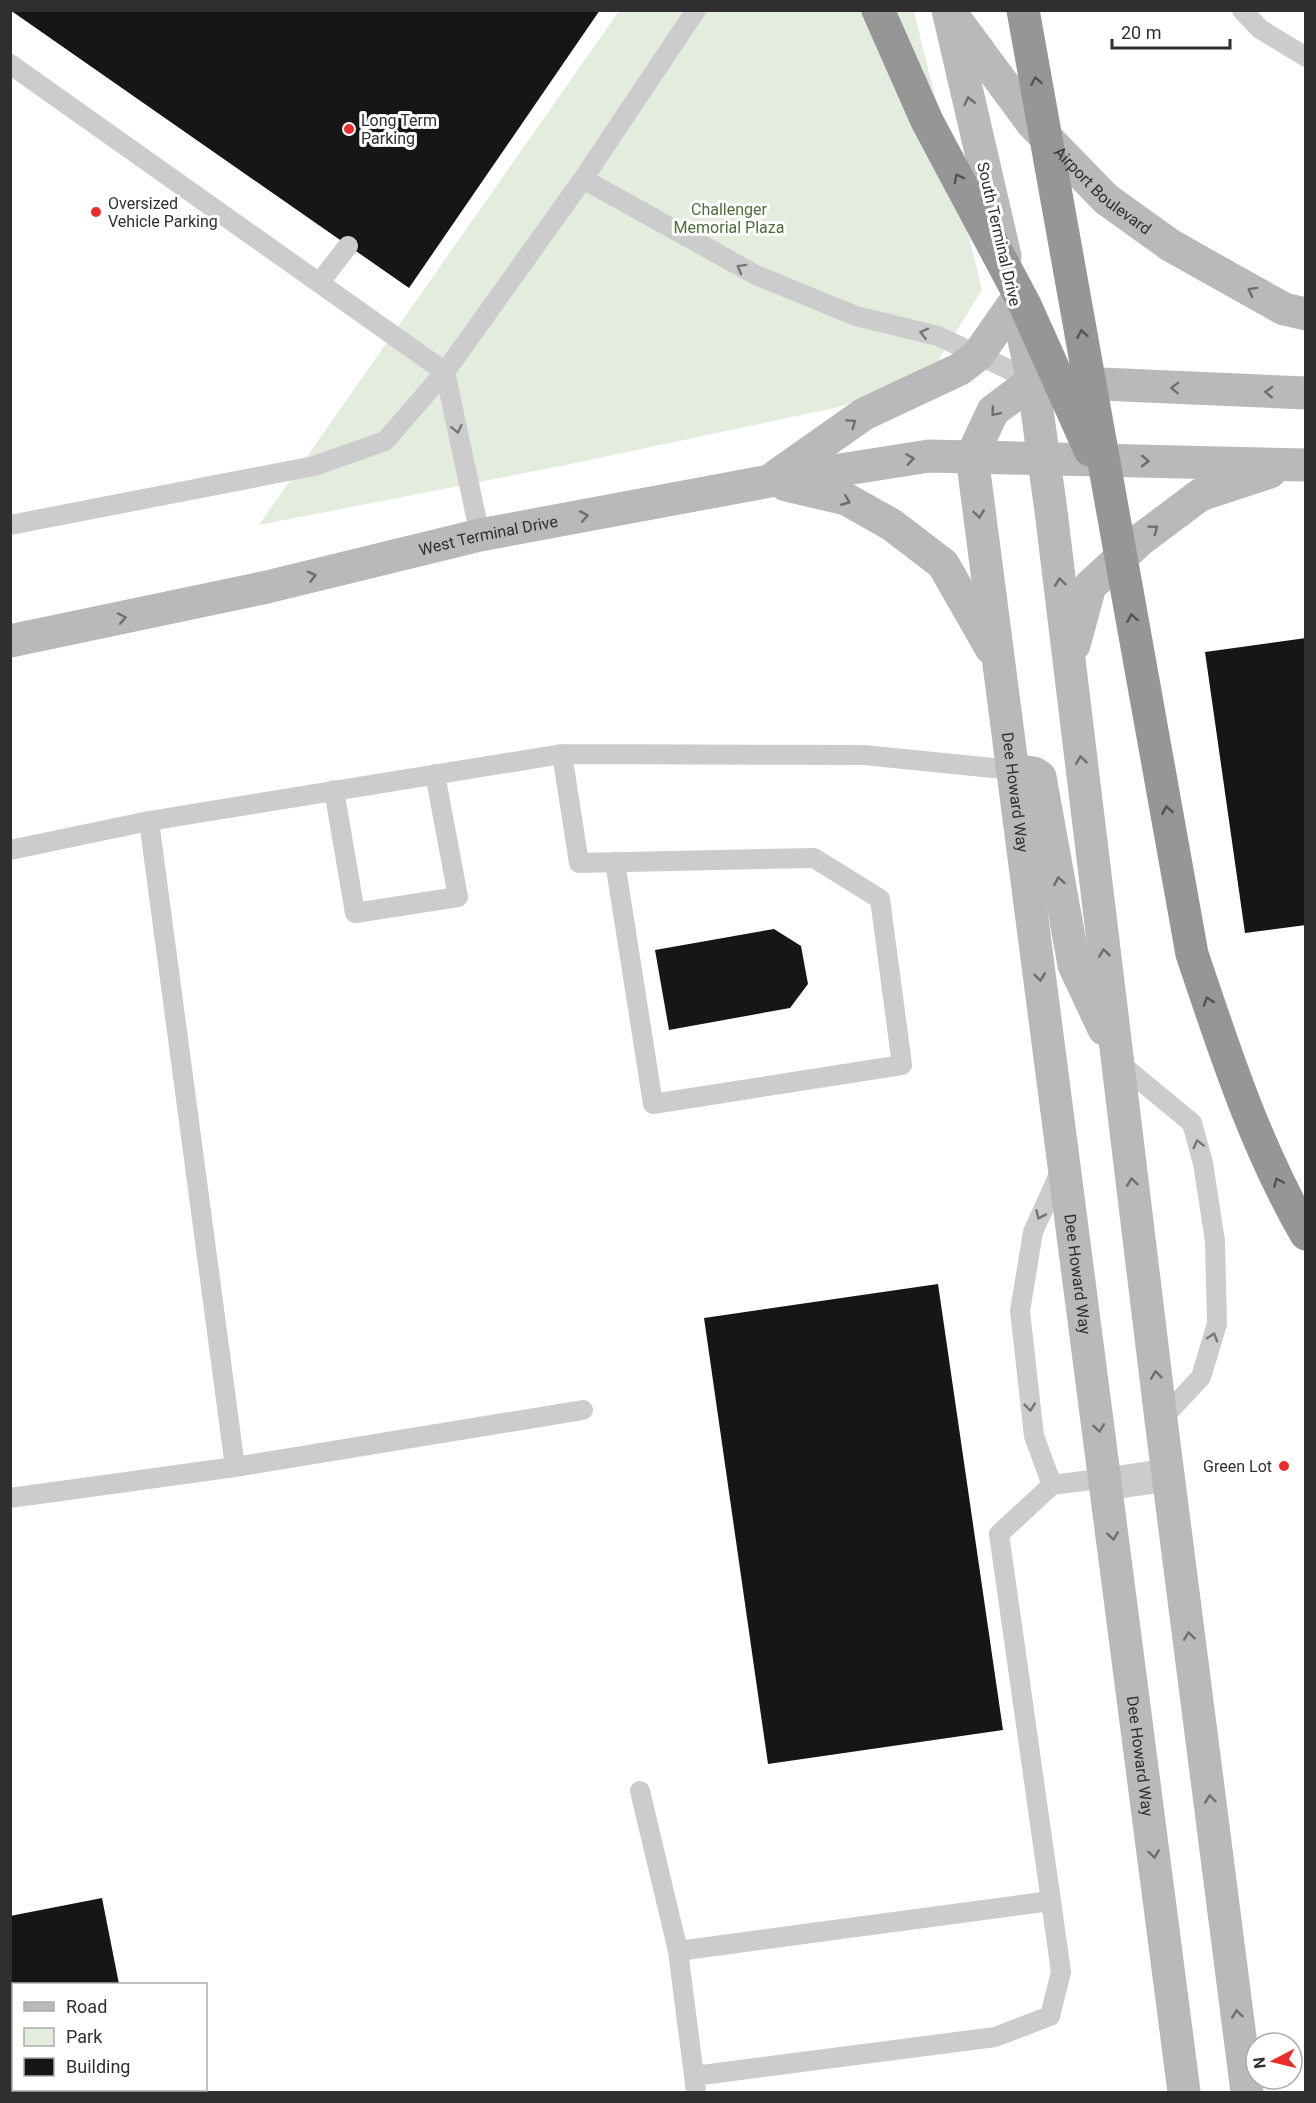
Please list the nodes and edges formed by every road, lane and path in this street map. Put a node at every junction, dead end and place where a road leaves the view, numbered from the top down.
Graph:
1 (696, 10) edge
2 (878, 10) edge
3 (948, 10) edge
4 (1023, 10) edge
5 (1242, 10) edge
6 (1305, 57) edge
7 (10, 64) edge
8 (582, 179) junction
9 (348, 246) dead end
10 (320, 282) junction
11 (1015, 302) junction
12 (1305, 314) edge
13 (978, 355) junction
14 (445, 372) junction
15 (1033, 381) junction
16 (1305, 393) edge
17 (972, 456) junction
18 (1044, 458) junction
19 (1300, 464) edge
20 (770, 481) junction
21 (1111, 495) junction
22 (10, 525) edge
23 (480, 535) junction
24 (10, 641) edge
25 (999, 660) junction
26 (1069, 661) junction
27 (562, 754) junction
28 (1013, 770) junction
29 (435, 774) junction
30 (334, 790) junction
31 (149, 821) junction
32 (10, 850) edge
33 (615, 862) junction
34 (1117, 1058) junction
35 (1064, 1162) junction
36 (1305, 1234) edge
37 (583, 1410) dead end
38 (1161, 1420) junction
39 (235, 1467) junction
40 (1168, 1475) junction
41 (1106, 1481) junction
42 (1052, 1485) junction
43 (10, 1498) edge
44 (640, 1791) dead end
45 (1050, 1902) junction
46 (678, 1951) junction
47 (695, 2084) edge
48 (1184, 2092) edge
49 (1247, 2092) edge

1 - 8 lane
21 -> 2 highway, bridge
11 -> 3 main road, South Terminal Drive
12 -> 3 main road, Airport Boulevard
21 -> 4 highway, bridge
5 - 6 lane
7 - 10 lane
13 -> 8 lane
8 - 14 lane
9 - 10 lane
10 - 14 lane
11 - 13 main road
11 - 15 main road, South Terminal Drive
13 - 15 lane
20 -> 13 main road
14 - 22 lane
14 -> 23 lane
16 -> 15 main road
15 -> 17 main road
15 - 18 main road, South Terminal Drive
17 - 18 main road
20 -> 17 main road, West Terminal Drive
17 -> 25 main road, Dee Howard Way
18 -> 19 main road
26 -> 18 main road
26 -> 19 main road
23 -> 20 main road, West Terminal Drive
20 -> 25 main road
36 -> 21 highway, bridge
24 -> 23 main road, West Terminal Drive
25 - 28 main road, Dee Howard Way
34 -> 26 main road
27 - 28 lane
27 - 29 lane
27 - 33 lane
34 -> 28 main road
28 -> 35 main road, Dee Howard Way
29 - 30 lane
29 - 30 lane
30 - 31 lane
31 - 32 lane
31 - 39 lane
33 - 33 lane
38 -> 34 main road
38 -> 34 lane
35 -> 41 main road, Dee Howard Way
35 -> 42 lane
37 - 39 lane
38 - 40 main road
39 - 43 lane
40 - 41 street
49 -> 40 main road
41 - 42 lane
41 -> 48 main road, Dee Howard Way
42 - 45 lane
44 - 46 lane
45 - 46 lane
45 - 47 lane
46 - 47 lane

